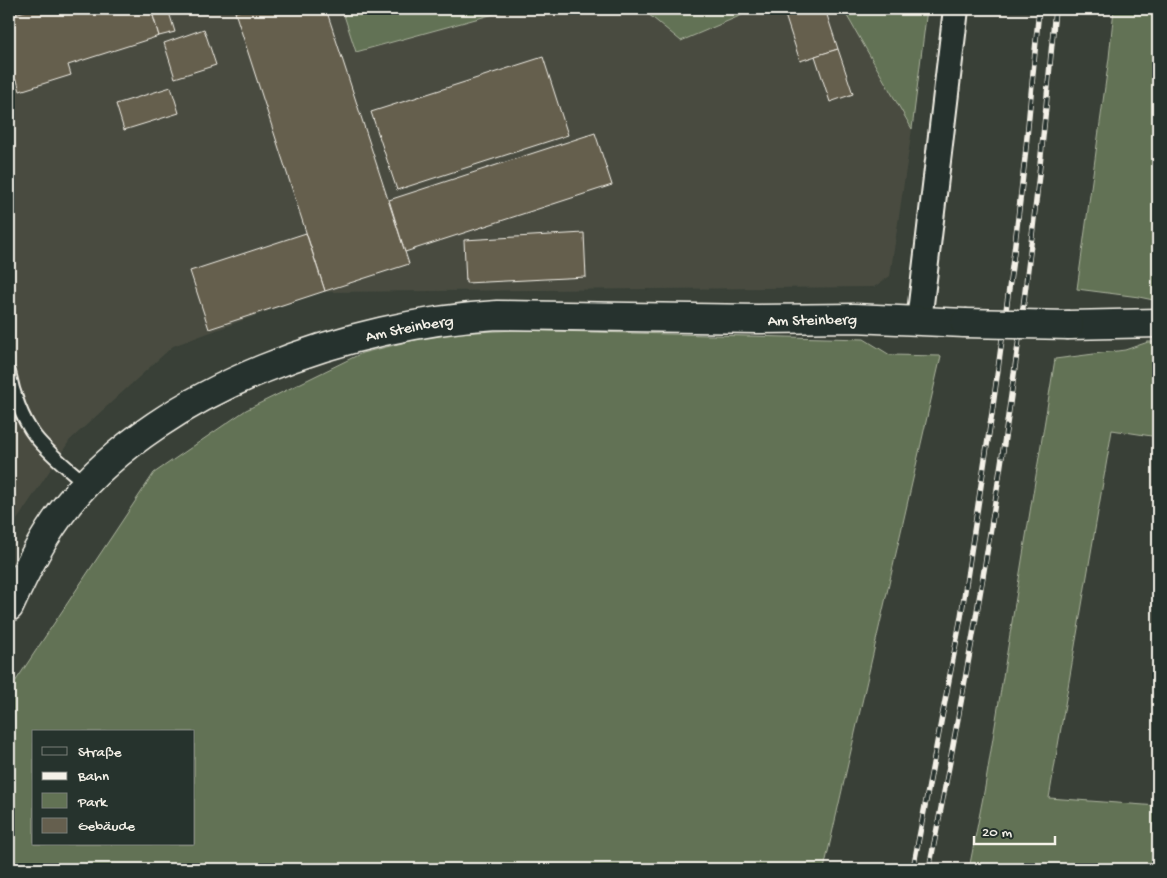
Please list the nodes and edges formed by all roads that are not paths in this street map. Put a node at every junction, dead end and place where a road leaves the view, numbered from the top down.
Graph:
1 (956, 9) edge
2 (919, 322) junction
3 (1158, 323) edge
4 (9, 372) edge
5 (86, 484) junction
6 (9, 607) edge

1 - 2 street
2 - 3 main road, Am Steinberg, bridge
2 - 5 main road, Am Steinberg
4 - 5 lane
5 - 6 main road, Am Steinberg

